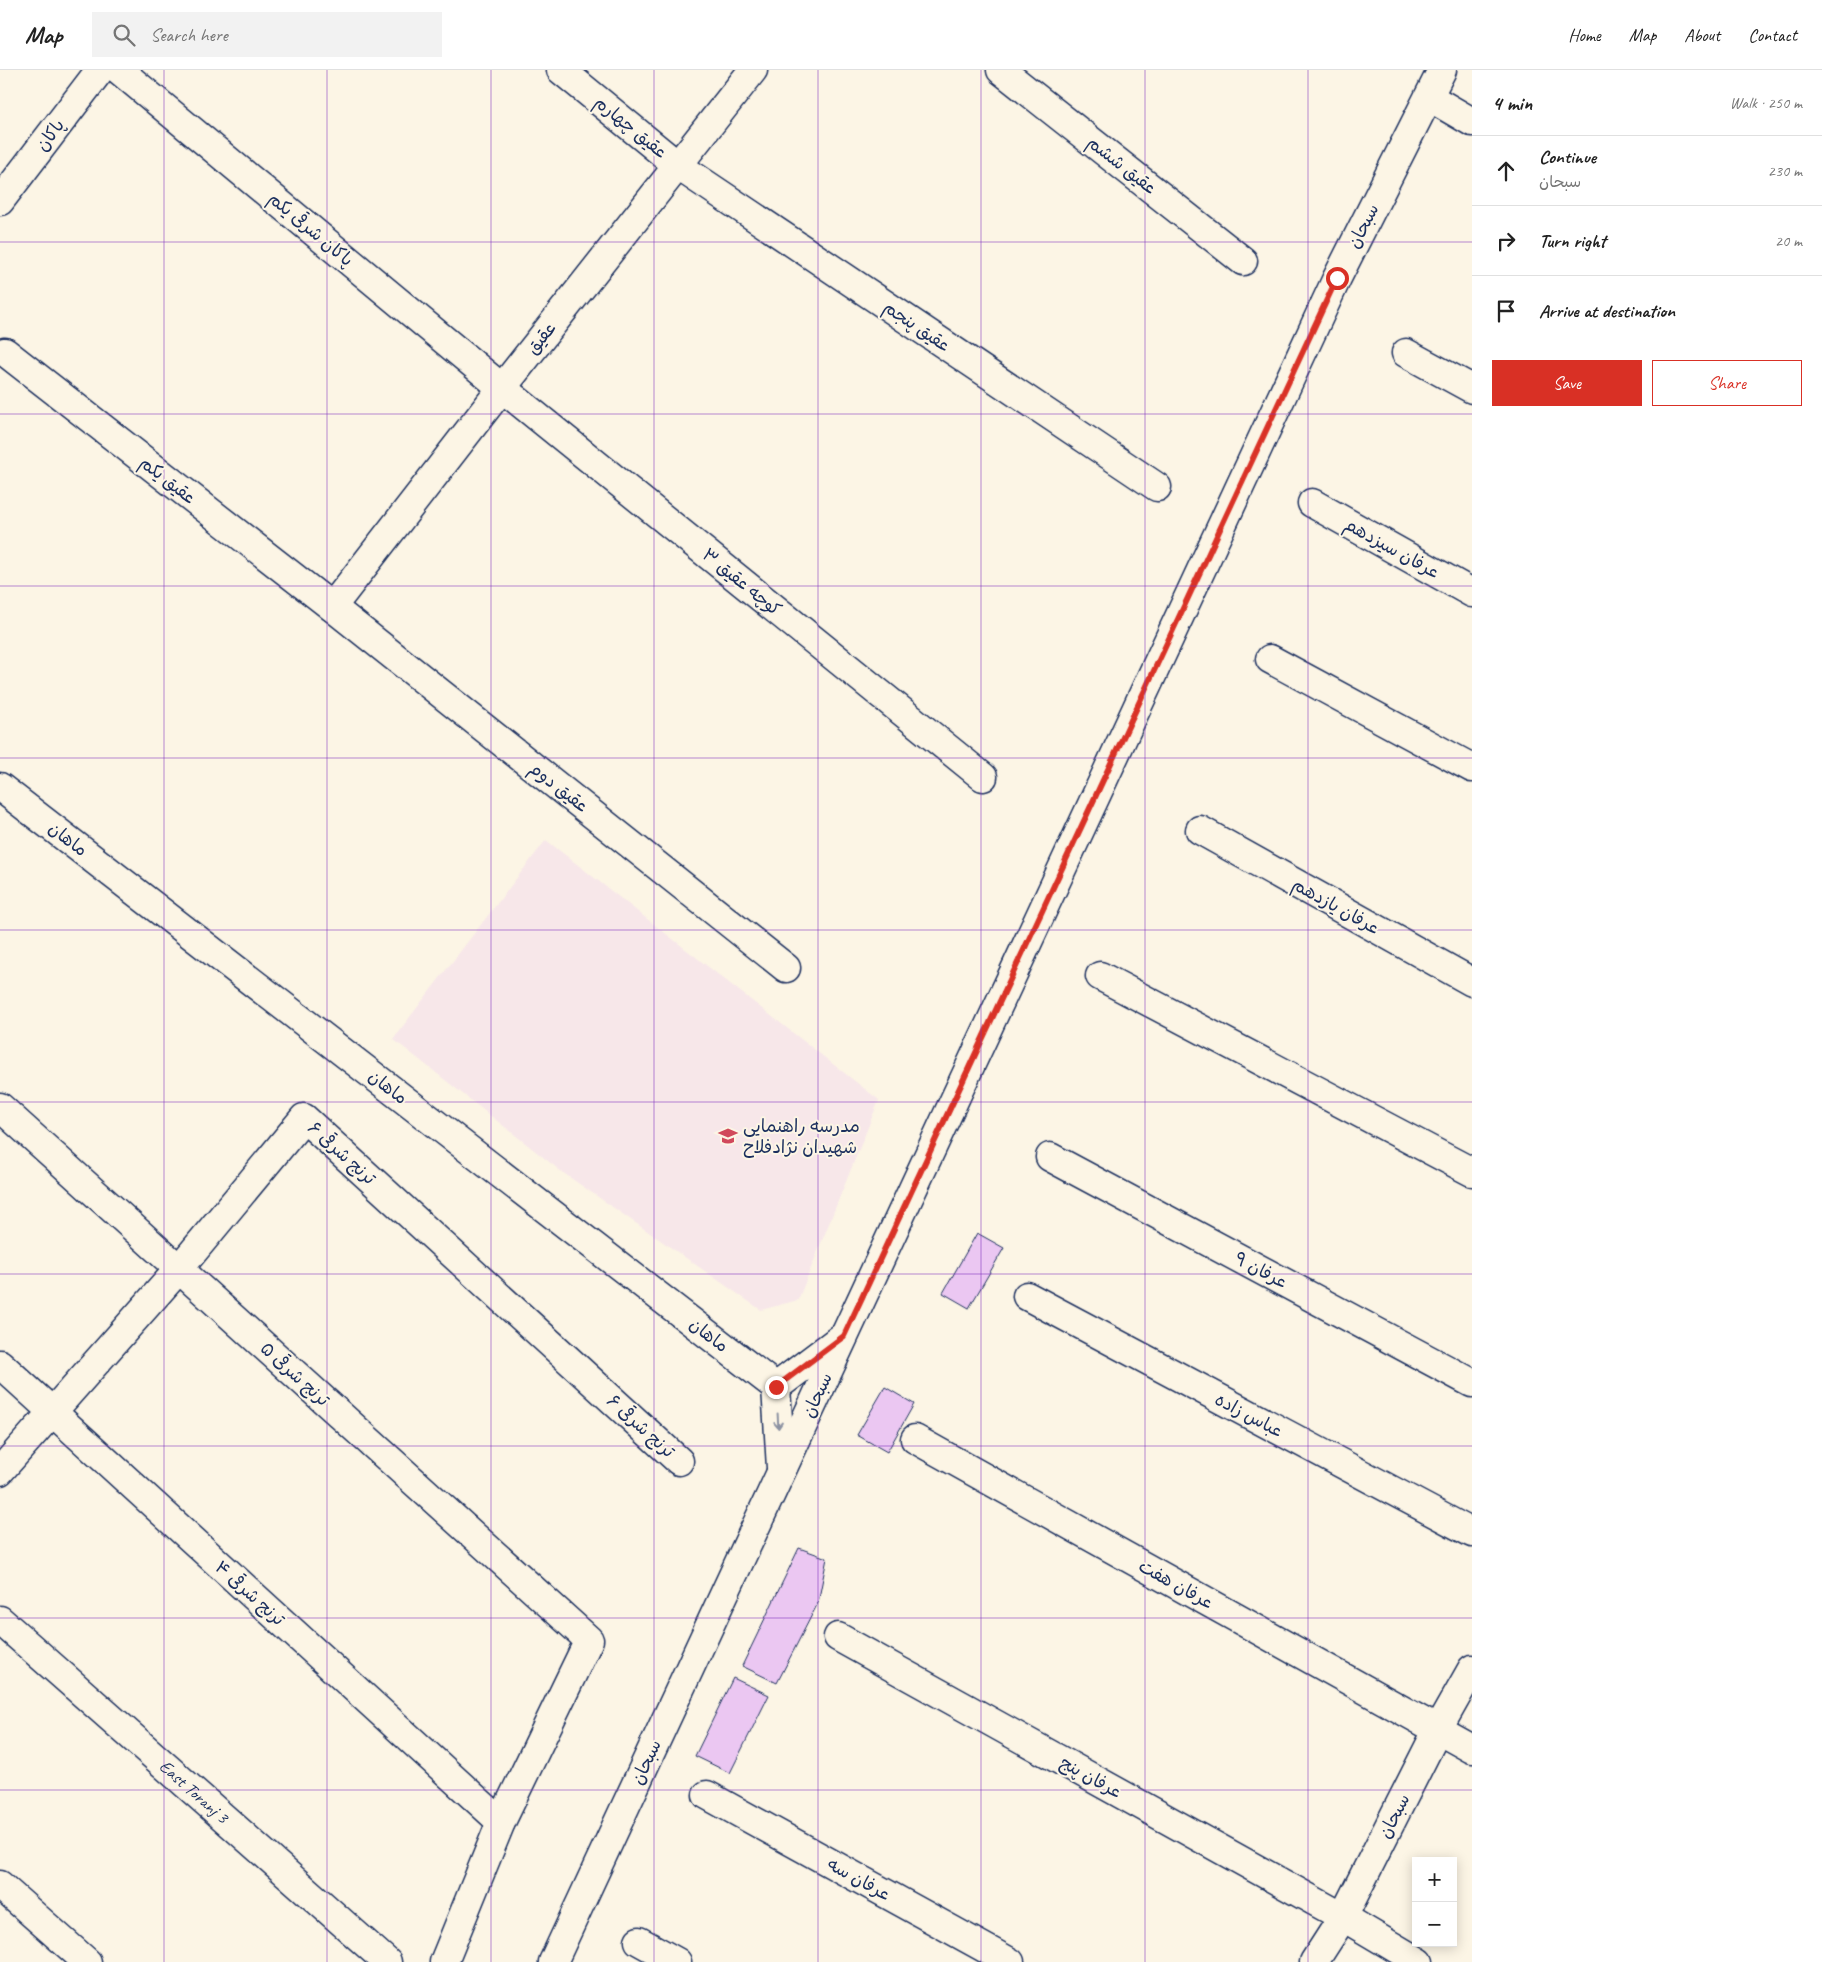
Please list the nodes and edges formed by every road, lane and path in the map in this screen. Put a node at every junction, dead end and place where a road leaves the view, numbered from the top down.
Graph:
1 (100, 70) edge
2 (119, 70) edge
3 (561, 70) edge
4 (753, 70) edge
5 (1001, 70) edge
6 (1442, 70) edge
7 (1429, 97) junction
8 (1472, 122) edge
9 (677, 165) junction
10 (0, 201) edge
11 (1243, 261) dead end
12 (5, 352) dead end
13 (1406, 353) dead end
14 (502, 388) junction
15 (1472, 388) edge
16 (1157, 487) dead end
17 (1312, 503) dead end
18 (1472, 593) edge
19 (332, 607) junction
20 (1270, 659) dead end
21 (1472, 768) edge
22 (983, 777) dead end
23 (0, 787) edge
24 (1200, 830) dead end
25 (786, 968) dead end
26 (1100, 976) dead end
27 (1472, 982) edge
28 (0, 1107) edge
29 (1050, 1158) dead end
30 (1472, 1172) edge
31 (179, 1269) junction
32 (1027, 1296) dead end
33 (844, 1336) junction
34 (0, 1364) edge
35 (1472, 1383) edge
36 (776, 1387) junction
37 (52, 1412) junction
38 (915, 1439) dead end
39 (679, 1461) dead end
40 (0, 1471) edge
41 (781, 1472) junction
42 (1472, 1533) edge
43 (0, 1620) edge
44 (838, 1637) dead end
45 (1472, 1669) edge
46 (1438, 1729) junction
47 (1472, 1749) edge
48 (707, 1795) dead end
49 (501, 1822) junction
50 (0, 1885) edge
51 (1343, 1917) junction
52 (639, 1941) dead end
53 (87, 1962) edge
54 (387, 1962) edge
55 (444, 1962) edge
56 (554, 1962) edge
57 (677, 1962) edge
58 (1010, 1962) edge
59 (1314, 1962) edge
60 (1419, 1962) edge

1 - 10 street, پاکان
2 - 14 street, پاکان شرقی یکم
3 - 9 street, عقیق چهارم
4 - 9 street, عقیق
5 - 11 street, عقیق ششم
6 - 7 street, سبحان
7 - 8 street
7 - 33 street, سبحان
9 - 14 street, عقیق
9 - 16 street, عقیق پنجم
12 - 19 street, عقیق یکم
13 - 15 street
14 - 19 street, عقیق
14 - 22 street, کوچه عقیق ۳
17 - 18 street, عرفان سیزدهم
19 - 25 street, عقیق دوم
20 - 21 street
23 - 36 street, ماهان
24 - 27 street, عرفان یازدهم
26 - 30 street
28 - 31 street, ترنج شرقی ۵
29 - 35 street, عرفان ۹
31 - 37 street, ترنج شرقی ۶
31 - 39 street, ترنج شرقی ۶
31 - 49 street, ترنج شرقی ۵
32 - 42 street, عباس زاده
33 - 36 street
33 - 41 street, سبحان
34 - 37 street, ترنج شرقی ۴
36 -> 41 street
37 - 40 street, ترنج شرقی ۶
37 - 49 street, ترنج شرقی ۴
38 - 46 street, عرفان هفت
41 - 56 street, سبحان
43 - 54 street, East Toranj 3
44 - 51 street, عرفان پنج
45 - 46 street, سبحان
46 - 47 street, عرفان هفت
46 - 51 street, سبحان
48 - 58 street, عرفان سه
49 - 55 street
50 - 53 street
51 - 59 street, سبحان
51 - 60 street, عرفان پنج
52 - 57 street

